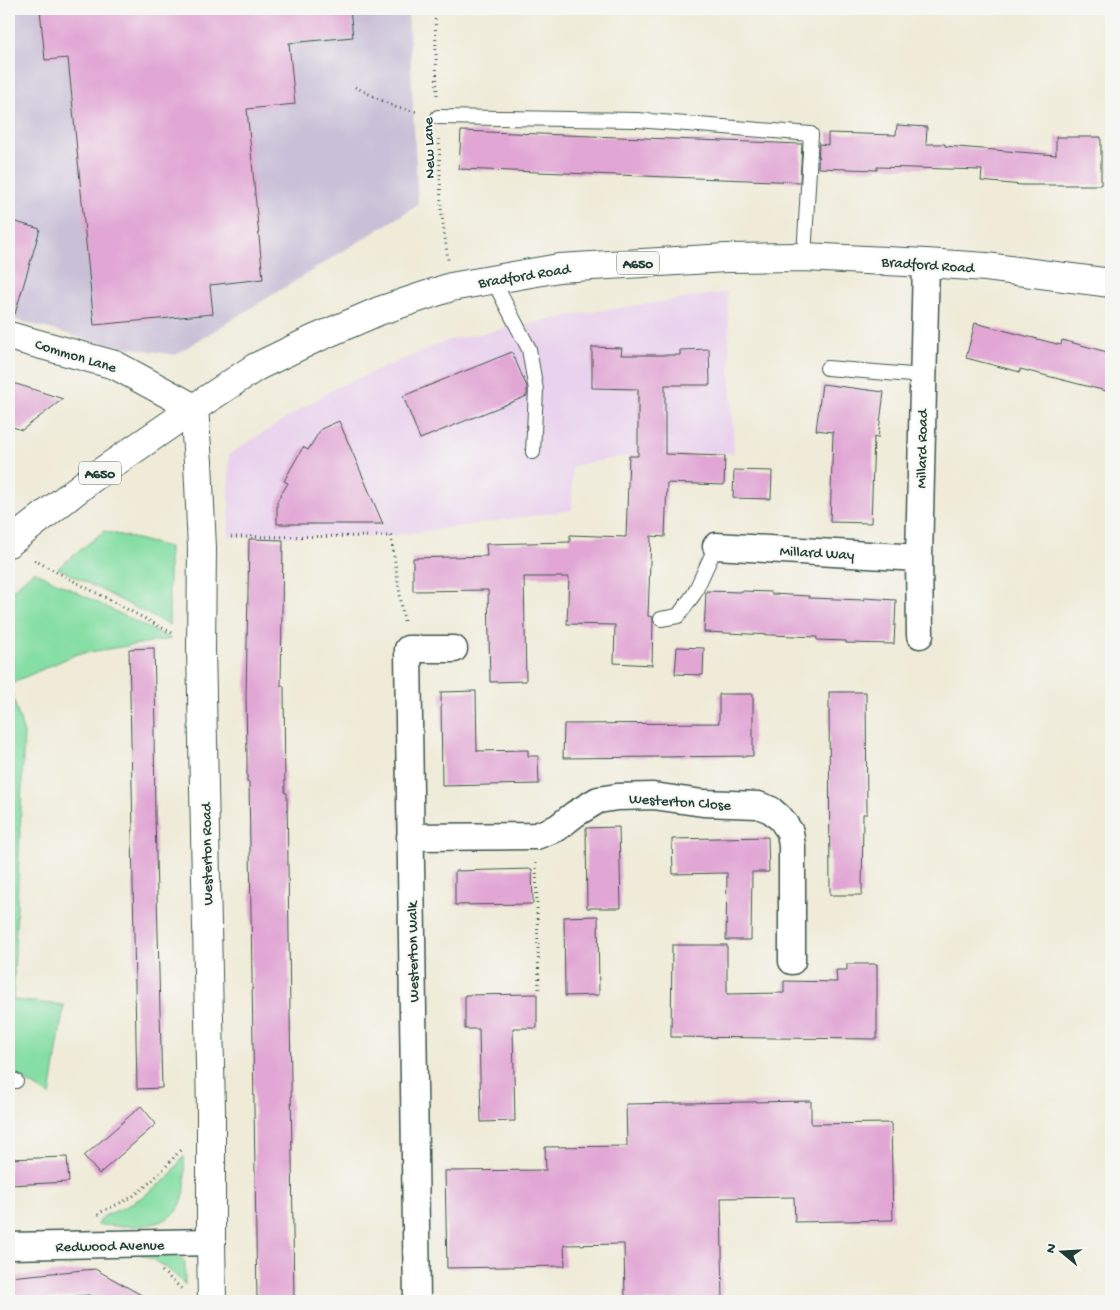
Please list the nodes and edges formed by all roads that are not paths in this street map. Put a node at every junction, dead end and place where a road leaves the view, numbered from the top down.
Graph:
1 (438, 117) road end
2 (804, 257) junction
3 (926, 263) junction
4 (493, 280) junction
5 (1111, 283) edge
6 (9, 336) edge
7 (827, 368) dead end
8 (923, 376) junction
9 (194, 408) junction
10 (532, 452) dead end
11 (716, 546) joint
12 (18, 550) edge
13 (919, 558) junction
14 (661, 619) dead end
15 (920, 635) dead end
16 (454, 649) dead end
17 (410, 837) junction
18 (792, 962) dead end
19 (211, 1242) junction
20 (9, 1246) edge
21 (212, 1301) edge
22 (416, 1301) edge

1 - 2 lane
2 - 3 main road, Bradford Road / A650
2 - 4 main road, Bradford Road / A650
3 - 5 main road, Bradford Road / A650
3 - 8 street, Millard Road
4 - 9 main road, Bradford Road / A650
4 - 10 lane
6 - 9 main road, Common Lane
7 - 8 lane
8 - 13 street, Millard Road
9 - 12 main road, Bradford Road / A650
9 - 19 main road, Westerton Road
11 - 13 street, Millard Way
11 - 14 lane
13 - 15 street, Millard Road
16 - 17 street, Westerton Walk
17 - 18 street, Westerton Close
17 - 22 street, Westerton Walk
19 - 20 street, Redwood Avenue
19 - 21 main road, Westerton Road

